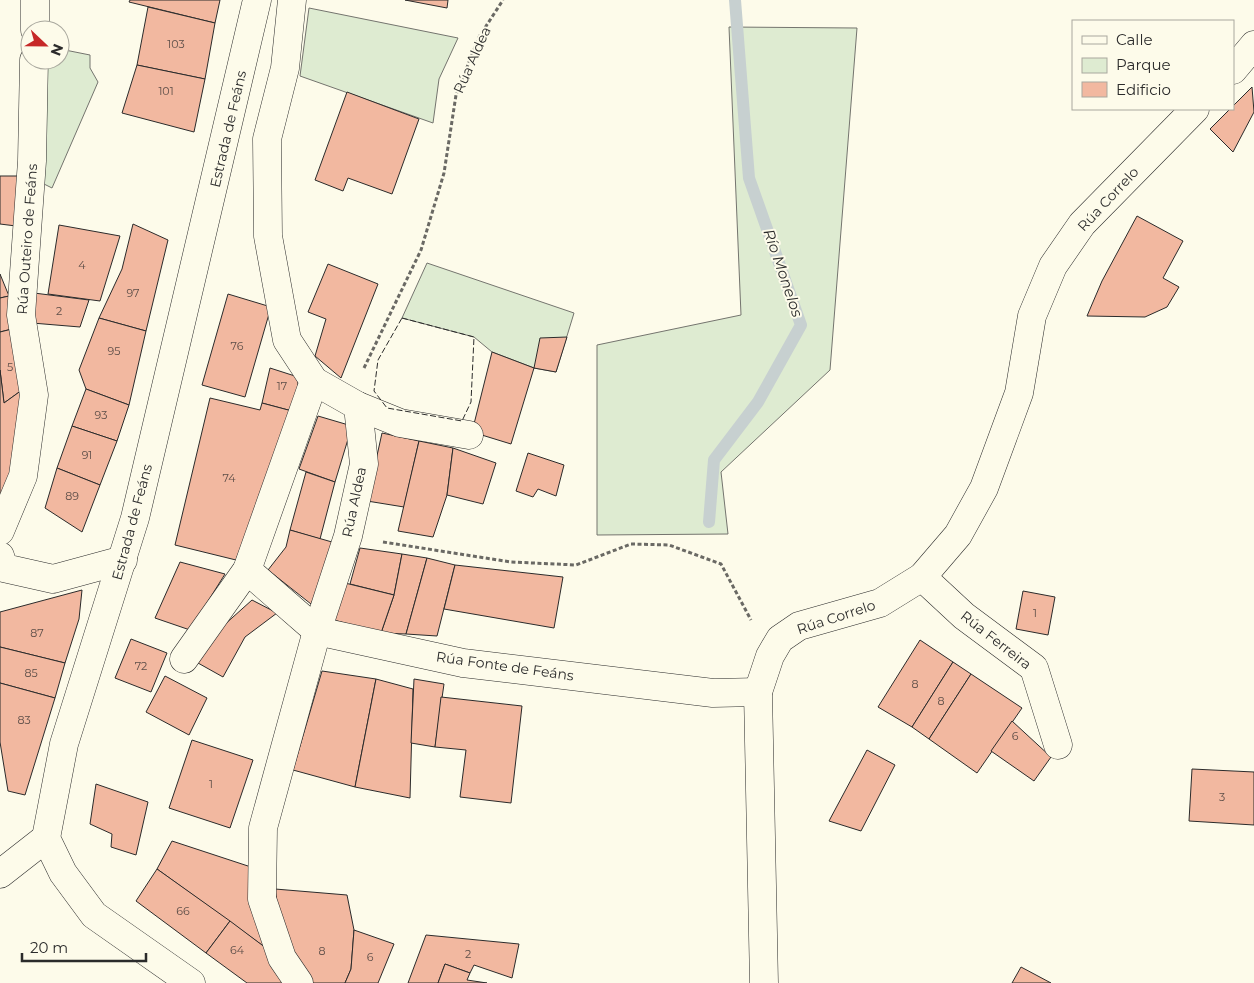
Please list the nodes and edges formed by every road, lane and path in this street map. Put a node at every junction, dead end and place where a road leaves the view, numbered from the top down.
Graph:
1 (35, 0) edge
2 (257, 0) edge
3 (292, 0) edge
4 (503, 0) edge
5 (35, 20) edge
6 (1254, 45) edge
7 (1234, 69) edge
8 (34, 70) edge
9 (1194, 110) edge
10 (314, 381) junction
11 (358, 406) junction
12 (469, 435) dead end
13 (0, 531) edge
14 (348, 536) junction
15 (0, 556) edge
16 (123, 560) junction
17 (247, 570) junction
18 (922, 577) junction
19 (317, 631) junction
20 (770, 656) junction
21 (184, 659) dead end
22 (758, 692) junction
23 (1058, 745) dead end
24 (46, 838) junction
25 (0, 874) edge
26 (190, 983) edge
27 (299, 983) edge
28 (764, 983) edge

1 - 5 street
2 - 16 street, Estrada de Feáns
3 - 10 street
4 - 11 path, Rúa Aldea
6 - 7 street
8 - 13 street, Rúa Outeiro de Feáns
9 - 18 street, Rúa Correlo
10 - 11 street
10 - 17 street
11 - 12 street
11 - 14 street, Rúa Aldea
14 - 19 street, Rúa Aldea
14 - 20 path
15 - 16 street
16 - 24 street, Estrada de Feáns
17 - 19 street, Rúa Fonte de Feáns
17 - 21 street
18 - 20 street, Rúa Correlo
18 - 23 street, Rúa Ferreira
19 - 22 street, Rúa Fonte de Feáns
19 - 27 street, Rúa Aldea
20 - 22 street, Rúa Correlo
22 - 28 street, Rúa Correlo
24 - 25 street
24 - 26 street

